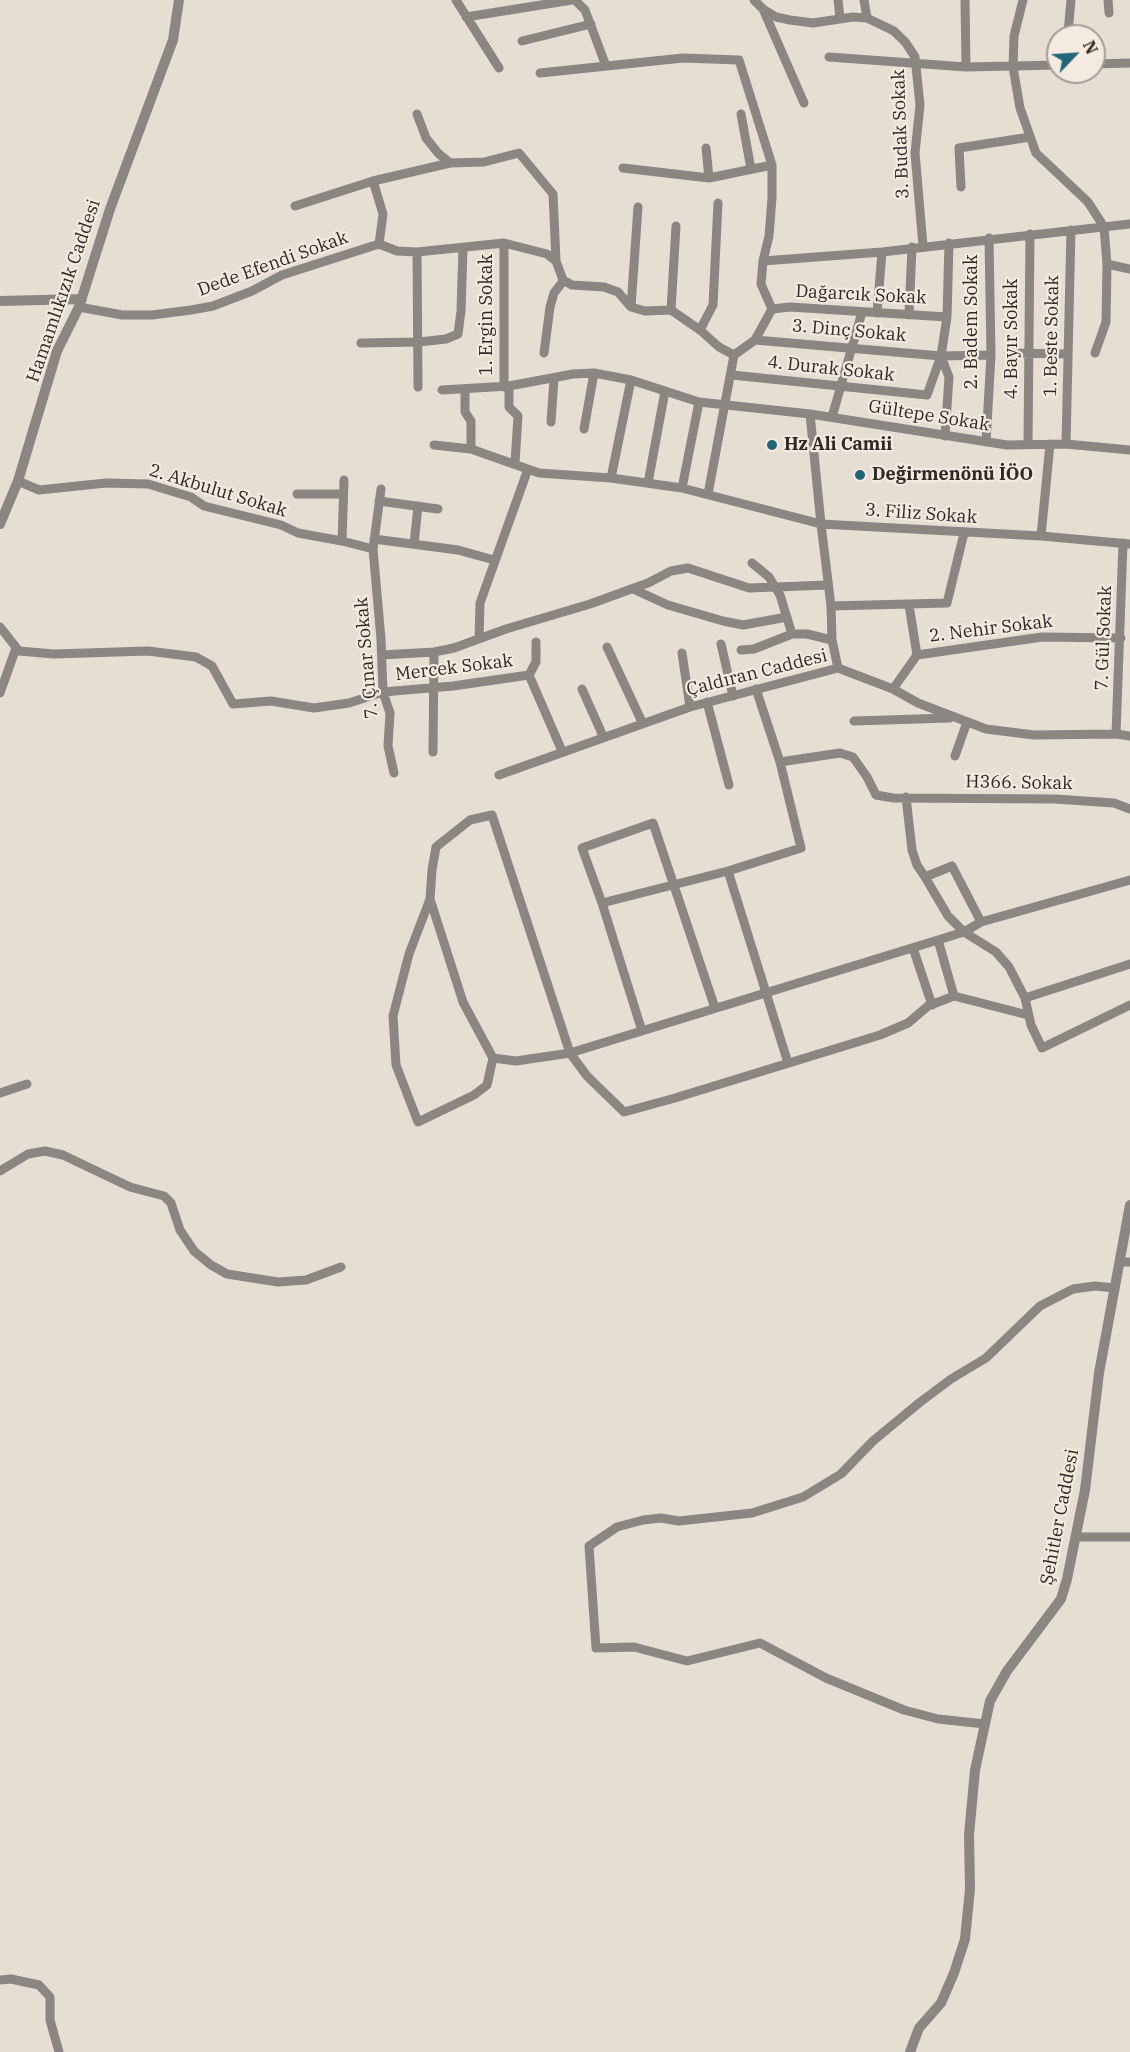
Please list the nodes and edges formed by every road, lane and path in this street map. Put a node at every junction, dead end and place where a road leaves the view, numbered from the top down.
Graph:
1 (179, 0) edge
2 (456, 0) edge
3 (573, 0) edge
4 (754, 0) edge
5 (838, 0) edge
6 (864, 0) edge
7 (965, 0) edge
8 (1023, 0) edge
9 (1071, 0) edge
10 (1108, 0) edge
11 (763, 9) junction
12 (1109, 13) dead end
13 (466, 16) junction
14 (840, 18) junction
15 (867, 18) junction
16 (591, 24) junction
17 (1069, 24) edge
18 (522, 41) dead end
19 (829, 57) dead end
20 (915, 60) junction
21 (1130, 63) edge
22 (1106, 64) edge
23 (606, 66) junction
24 (1046, 66) edge
25 (966, 67) junction
26 (1013, 67) junction
27 (499, 68) dead end
28 (540, 73) dead end
29 (804, 103) dead end
30 (417, 114) dead end
31 (741, 114) dead end
32 (1030, 137) junction
33 (706, 148) dead end
34 (450, 163) junction
35 (772, 165) junction
36 (623, 168) dead end
37 (751, 169) junction
38 (709, 178) junction
39 (373, 181) junction
40 (961, 186) dead end
41 (718, 203) dead end
42 (295, 206) dead end
43 (638, 207) dead end
44 (1130, 224) edge
45 (676, 226) dead end
46 (1104, 226) junction
47 (1071, 230) junction
48 (1030, 234) junction
49 (989, 238) junction
50 (504, 243) junction
51 (949, 243) junction
52 (379, 244) junction
53 (923, 246) junction
54 (912, 247) junction
55 (463, 248) junction
56 (417, 252) junction
57 (882, 252) junction
58 (556, 261) junction
59 (763, 261) junction
60 (1107, 264) junction
61 (1130, 269) edge
62 (564, 280) junction
63 (0, 301) edge
64 (81, 303) junction
65 (630, 307) junction
66 (772, 309) junction
67 (671, 310) junction
68 (862, 312) junction
69 (877, 313) junction
70 (909, 315) junction
71 (947, 317) junction
72 (700, 330) junction
73 (755, 340) junction
74 (419, 342) junction
75 (362, 344) dead end
76 (850, 347) junction
77 (544, 353) dead end
78 (1009, 353) dead end
79 (1029, 353) junction
80 (1095, 353) dead end
81 (1068, 354) junction
82 (734, 355) junction
83 (991, 355) junction
84 (941, 356) junction
85 (594, 373) junction
86 (732, 375) junction
87 (554, 379) junction
88 (631, 380) junction
89 (840, 385) junction
90 (418, 387) dead end
91 (506, 387) junction
92 (465, 389) junction
93 (442, 390) dead end
94 (665, 391) junction
95 (699, 402) junction
96 (724, 405) junction
97 (810, 414) junction
98 (832, 417) junction
99 (551, 422) dead end
100 (584, 429) dead end
101 (945, 436) junction
102 (986, 442) junction
103 (1028, 444) junction
104 (1050, 444) junction
105 (1066, 444) junction
106 (434, 445) dead end
107 (471, 449) junction
108 (1130, 450) edge
109 (515, 463) junction
110 (528, 469) junction
111 (611, 478) junction
112 (344, 480) dead end
113 (18, 481) junction
114 (648, 483) junction
115 (682, 488) junction
116 (381, 489) dead end
117 (297, 494) dead end
118 (343, 494) junction
119 (708, 494) junction
120 (380, 501) junction
121 (417, 506) junction
122 (438, 509) dead end
123 (0, 524) edge
124 (821, 524) junction
125 (964, 533) junction
126 (1041, 536) junction
127 (342, 541) junction
128 (373, 544) junction
129 (414, 544) junction
130 (1127, 544) edge
131 (494, 560) junction
132 (752, 563) dead end
133 (828, 585) junction
134 (775, 588) junction
135 (633, 589) junction
136 (909, 604) junction
137 (831, 606) junction
138 (787, 617) junction
139 (0, 627) edge
140 (792, 634) junction
141 (479, 638) junction
142 (1121, 638) junction
143 (832, 640) junction
144 (536, 642) dead end
145 (721, 644) dead end
146 (607, 647) dead end
147 (16, 648) junction
148 (741, 650) dead end
149 (434, 652) junction
150 (682, 653) dead end
151 (382, 655) junction
152 (917, 655) junction
153 (838, 668) junction
154 (529, 675) junction
155 (434, 688) junction
156 (893, 688) junction
157 (582, 689) dead end
158 (756, 689) junction
159 (0, 693) edge
160 (383, 693) junction
161 (733, 696) junction
162 (707, 702) junction
163 (690, 707) junction
164 (956, 718) junction
165 (854, 721) dead end
166 (642, 722) junction
167 (967, 722) junction
168 (1116, 734) junction
169 (603, 736) junction
170 (1130, 736) edge
171 (562, 751) junction
172 (433, 752) dead end
173 (956, 756) dead end
174 (780, 762) junction
175 (394, 773) dead end
176 (499, 775) dead end
177 (729, 785) dead end
178 (906, 797) junction
179 (1130, 808) edge
180 (728, 871) junction
181 (926, 878) junction
182 (1130, 880) edge
183 (675, 885) junction
184 (430, 899) junction
185 (602, 903) junction
186 (981, 922) junction
187 (964, 932) junction
188 (938, 940) junction
189 (913, 948) junction
190 (1130, 964) edge
191 (765, 993) junction
192 (954, 996) junction
193 (1025, 998) junction
194 (932, 1005) junction
195 (1130, 1005) edge
196 (715, 1008) junction
197 (1028, 1015) junction
198 (642, 1031) junction
199 (570, 1053) junction
200 (493, 1059) junction
201 (788, 1063) junction
202 (27, 1084) dead end
203 (0, 1093) edge
204 (0, 1171) edge
205 (1130, 1205) edge
206 (1125, 1262) edge
207 (341, 1267) dead end
208 (1115, 1288) junction
209 (1077, 1537) junction
210 (1130, 1537) edge
211 (985, 1724) junction
212 (0, 1980) edge
213 (59, 2052) edge
214 (910, 2052) edge

1 - 64 street, Hamamlıkızık Caddesi
2 - 13 street
3 - 13 street
3 - 16 street
4 - 11 street
5 - 14 street
6 - 15 street
7 - 25 street
8 - 26 street
9 - 17 street
10 - 12 street
11 - 14 street
11 - 29 street
13 - 27 street
14 - 15 street
15 - 20 street
16 - 18 street
16 - 23 street
19 - 20 street
20 - 25 street
20 - 53 street, 3. Budak Sokak
21 - 22 street
23 - 28 street
23 - 35 street
24 - 26 street
25 - 26 street
26 - 32 street
30 - 34 street
31 - 37 street
32 - 40 street
32 - 46 street
33 - 38 street
34 - 39 street
34 - 58 street
35 - 37 street
35 - 59 street
36 - 38 street
37 - 38 street
39 - 42 street
39 - 52 street
41 - 72 street
43 - 65 street
44 - 46 street
45 - 67 street
46 - 47 street
46 - 60 street
47 - 48 street
47 - 81 street, 1. Beste Sokak
48 - 49 street
48 - 79 street, 4. Bayır Sokak
49 - 51 street
49 - 83 street, 2. Badem Sokak
50 - 55 street
50 - 58 street
50 - 91 street, 1. Ergin Sokak
51 - 53 street
51 - 71 street
52 - 56 street
52 - 64 street, Dede Efendi Sokak
53 - 54 street
54 - 57 street
54 - 70 street
55 - 56 street
55 - 74 street
56 - 74 street
57 - 59 street
57 - 69 street
58 - 62 street
59 - 66 street
60 - 61 street
60 - 80 street
62 - 65 street
62 - 77 street
63 - 64 street
64 - 113 street, Hamamlıkızık Caddesi
65 - 67 street
66 - 68 street, Dağarcık Sokak
66 - 73 street
67 - 72 street
68 - 69 street, Dağarcık Sokak
68 - 76 street
69 - 70 street, Dağarcık Sokak
70 - 71 street, Dağarcık Sokak
71 - 84 street
72 - 82 street
73 - 76 street, 3. Dinç Sokak
73 - 82 street
74 - 75 street
74 - 90 street
76 - 84 street, 3. Dinç Sokak
76 - 89 street
78 - 79 street
79 - 81 street
79 - 103 street, 4. Bayır Sokak
81 - 105 street, 1. Beste Sokak
82 - 86 street
83 - 84 street, 3. Dinç Sokak
83 - 102 street, 2. Badem Sokak
84 - 89 street, 4. Durak Sokak
84 - 101 street
85 - 87 street, Gültepe Sokak
85 - 88 street, Gültepe Sokak
85 - 100 street
86 - 89 street, 4. Durak Sokak
86 - 96 street
87 - 91 street, Gültepe Sokak
87 - 99 street
88 - 94 street, Gültepe Sokak
88 - 111 street
89 - 98 street
91 - 92 street, Gültepe Sokak
91 - 109 street, 1. Ergin Sokak
92 - 93 street, Gültepe Sokak
92 - 107 street
94 - 95 street, Gültepe Sokak
94 - 114 street
95 - 96 street, Gültepe Sokak
95 - 115 street
96 - 97 street, Gültepe Sokak
96 - 119 street
97 - 98 street, Gültepe Sokak
97 - 124 street
98 - 101 street, Gültepe Sokak
101 - 102 street, Gültepe Sokak
102 - 103 street, Gültepe Sokak
103 - 104 street, Gültepe Sokak
104 - 105 street, Gültepe Sokak
104 - 126 street
105 - 108 street, Gültepe Sokak
106 - 107 street, 3. Filiz Sokak
107 - 109 street, 3. Filiz Sokak
109 - 110 street, 3. Filiz Sokak
110 - 111 street, 3. Filiz Sokak
110 - 131 street
111 - 114 street, 3. Filiz Sokak
112 - 118 street
113 - 123 street, Hamamlıkızık Caddesi
113 - 127 street, 2. Akbulut Sokak
114 - 115 street, 3. Filiz Sokak
115 - 119 street, 3. Filiz Sokak
116 - 120 street, 7. Çınar Sokak
117 - 118 street
118 - 127 street
119 - 124 street, 3. Filiz Sokak
120 - 121 street
120 - 128 street, 7. Çınar Sokak
121 - 122 street
121 - 129 street
124 - 125 street, 3. Filiz Sokak
124 - 133 street
125 - 126 street, 3. Filiz Sokak
125 - 136 street
126 - 130 street, 3. Filiz Sokak
127 - 128 street, 2. Akbulut Sokak
128 - 129 street
128 - 151 street, 7. Çınar Sokak
129 - 131 street
130 - 142 street, 7. Gül Sokak
131 - 141 street
132 - 134 street
133 - 134 street
133 - 137 street
134 - 135 street
134 - 138 street
135 - 138 street
135 - 141 street
136 - 137 street
136 - 152 street, 2. Nehir Sokak
137 - 143 street
138 - 140 street
139 - 147 street
140 - 143 street
140 - 148 street
141 - 149 street
142 - 152 street, 2. Nehir Sokak
142 - 168 street, 7. Gül Sokak
143 - 153 street
144 - 154 street
145 - 161 street
146 - 166 street
147 - 159 street
147 - 160 street, Mercek Sokak
149 - 151 street
149 - 155 street
150 - 163 street
151 - 160 street, 7. Çınar Sokak
152 - 156 street
153 - 156 street, Çaldıran Caddesi
153 - 158 street, Çaldıran Caddesi
154 - 155 street, Mercek Sokak
154 - 171 street
155 - 160 street, Mercek Sokak
155 - 172 street
156 - 164 street, Çaldıran Caddesi
157 - 169 street
158 - 161 street, Çaldıran Caddesi
158 - 174 street
160 - 175 street, 7. Çınar Sokak
161 - 162 street, Çaldıran Caddesi
162 - 163 street, Çaldıran Caddesi
162 - 177 street
163 - 166 street, Çaldıran Caddesi
164 - 165 street
164 - 167 street, Çaldıran Caddesi
166 - 169 street, Çaldıran Caddesi
167 - 168 street, Çaldıran Caddesi
167 - 173 street
168 - 170 street, Çaldıran Caddesi
169 - 171 street, Çaldıran Caddesi
171 - 176 street, Çaldıran Caddesi
174 - 178 street, H366. Sokak
174 - 180 street
178 - 179 street, H366. Sokak
178 - 181 street
180 - 183 street
180 - 191 street
181 - 186 street
181 - 187 street
182 - 186 street
183 - 185 street
183 - 185 street
183 - 196 street
184 - 199 street
184 - 200 street
184 - 200 street
185 - 198 street
186 - 187 street
187 - 188 street
187 - 193 street
188 - 189 street
188 - 192 street
189 - 191 street
189 - 194 street
190 - 193 street
191 - 196 street
191 - 201 street
192 - 194 street
192 - 197 street
193 - 197 street
194 - 201 street
195 - 197 street
196 - 198 street
198 - 199 street
199 - 200 street
199 - 201 street
202 - 203 street
204 - 207 street
205 - 206 street, Şehitler Caddesi
206 - 208 street, Şehitler Caddesi
208 - 209 street, Şehitler Caddesi
208 - 211 street
209 - 210 street
209 - 211 street, Şehitler Caddesi
211 - 214 street, Şehitler Caddesi
212 - 213 street

